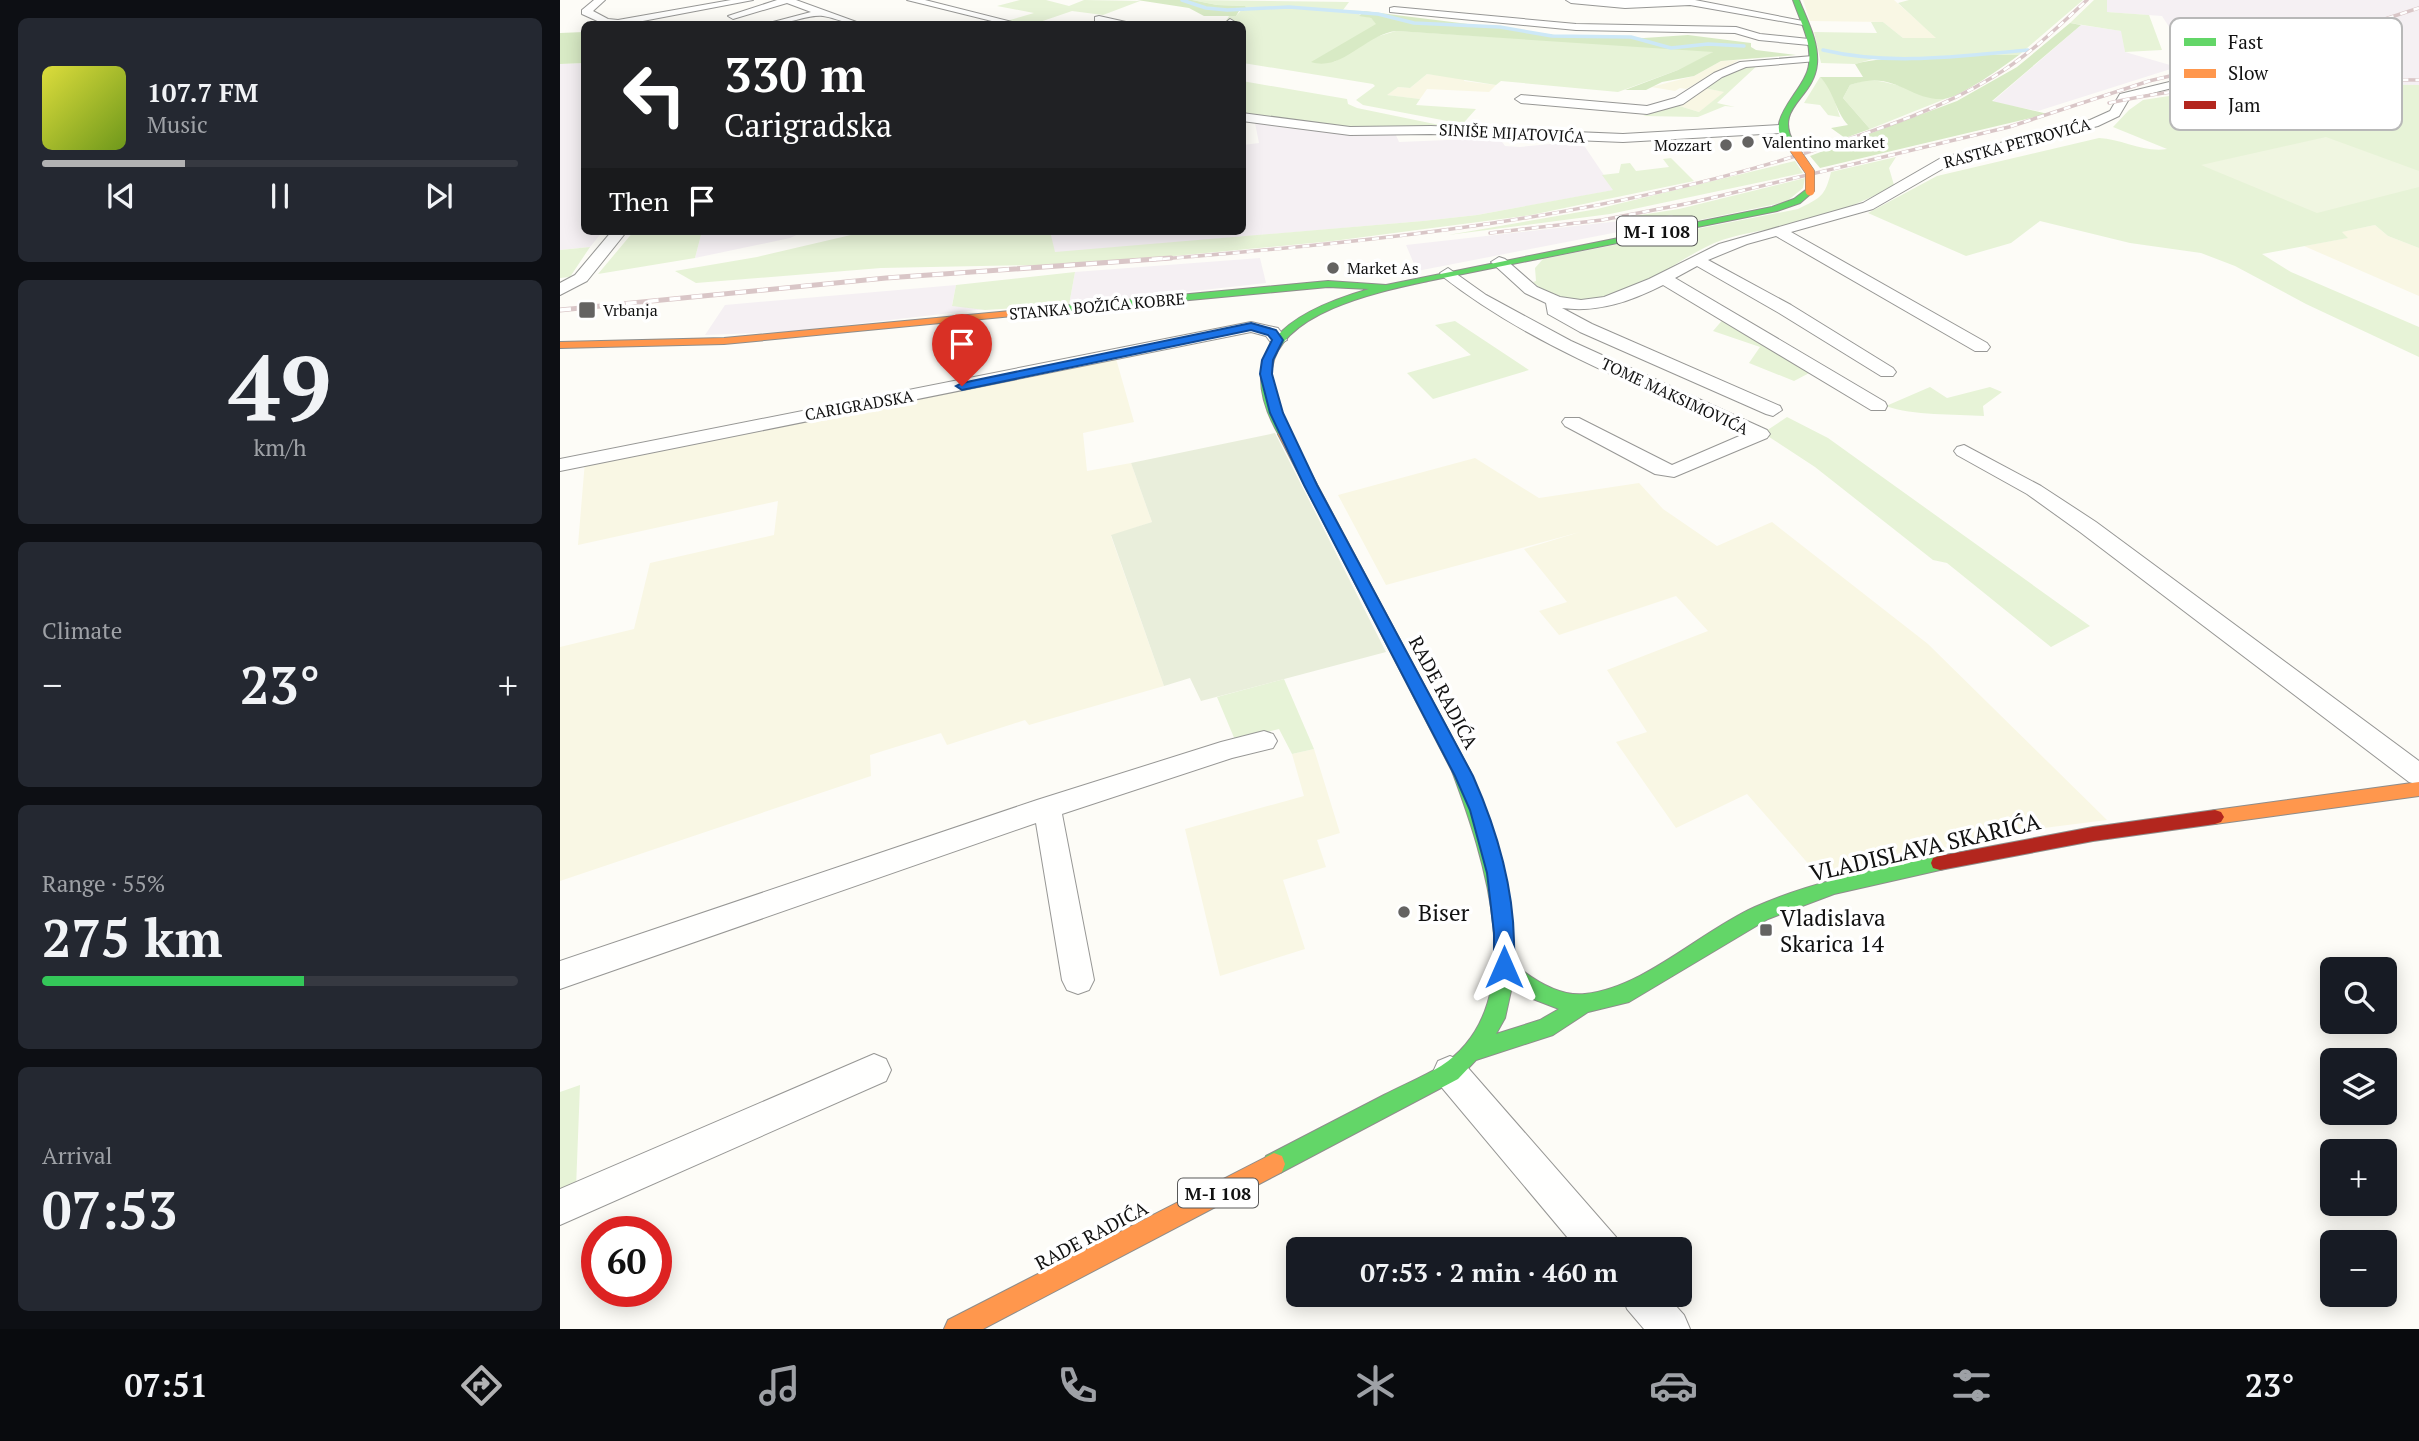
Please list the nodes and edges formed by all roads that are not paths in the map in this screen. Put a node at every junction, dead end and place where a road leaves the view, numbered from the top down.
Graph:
1 (600, 0) edge
2 (748, 0) edge
3 (787, 0) edge
4 (912, 0) edge
5 (1571, 0) edge
6 (1796, 0) edge
7 (1395, 10) dead end
8 (822, 12) junction
9 (726, 18) dead end
10 (1099, 19) dead end
11 (604, 21) edge
12 (629, 21) edge
13 (788, 21) edge
14 (848, 21) edge
15 (1002, 21) edge
16 (1111, 21) edge
17 (1803, 22) junction
18 (1809, 42) junction
19 (1813, 59) junction
20 (2170, 84) edge
21 (1521, 99) dead end
22 (1246, 118) edge
23 (1786, 136) junction
24 (1778, 231) junction
25 (617, 235) edge
26 (1697, 260) junction
27 (1499, 262) junction
28 (1448, 273) junction
29 (1665, 279) junction
30 (1343, 284) junction
31 (1383, 288) junction
32 (560, 290) edge
33 (1554, 300) junction
34 (1347, 301) junction
35 (1312, 315) junction
36 (1251, 327) junction
37 (1278, 340) junction
38 (560, 345) edge
39 (1981, 347) dead end
40 (1887, 372) dead end
41 (1878, 406) dead end
42 (1773, 410) dead end
43 (1572, 422) dead end
44 (1964, 451) dead end
45 (560, 465) edge
46 (1264, 741) dead end
47 (2419, 775) edge
48 (2419, 789) edge
49 (1047, 808) junction
50 (1504, 967) junction
51 (560, 975) edge
52 (1078, 980) dead end
53 (1583, 1004) junction
54 (1463, 1061) junction
55 (874, 1070) dead end
56 (560, 1206) edge
57 (1593, 1237) edge
58 (1651, 1307) edge
59 (957, 1329) edge
60 (1670, 1329) edge

1 - 11 street
2 - 12 street
3 - 8 street
3 - 9 street
4 - 15 street
5 - 17 street
6 - 17 main road
7 - 18 street
8 - 13 street
8 - 14 street
10 - 16 street
17 - 18 main road
18 - 19 main road
19 - 21 street
19 - 23 main road
20 - 24 street, RASTKA PETROVIĆA
22 - 23 street, SINIŠE MIJATOVIĆA
23 - 27 main road, M-I 108, bridge
24 - 26 street, RASTKA PETROVIĆA
24 - 39 street
25 - 32 street
26 - 29 street, RASTKA PETROVIĆA
26 - 40 street
27 - 28 main road, M-I 108
27 - 33 street, RASTKA PETROVIĆA
28 - 31 main road, M-I 108
28 - 43 street, TOME MAKSIMOVIĆA
29 - 33 street, RASTKA PETROVIĆA
29 - 41 street
30 - 31 main road, STANKA BOŽIĆA KOBRE
30 - 34 main road
30 - 38 main road, STANKA BOŽIĆA KOBRE
31 - 34 main road, M-I 108
33 - 42 street
34 - 35 main road, M-I 108
35 - 36 street, CARIGRADSKA
35 - 37 main road, M-I 108
36 - 37 street
36 - 45 street, CARIGRADSKA
37 - 50 main road, RADE RADIĆA
44 - 47 street
46 - 49 street
48 - 53 main road, VLADISLAVA SKARIĆA
49 - 51 street
49 - 52 street
50 - 53 main road
50 - 54 main road, RADE RADIĆA
53 - 54 main road, VLADISLAVA SKARIĆA
54 - 57 street
54 - 59 main road, RADE RADIĆA / M-I 108
55 - 56 street
58 - 60 street

